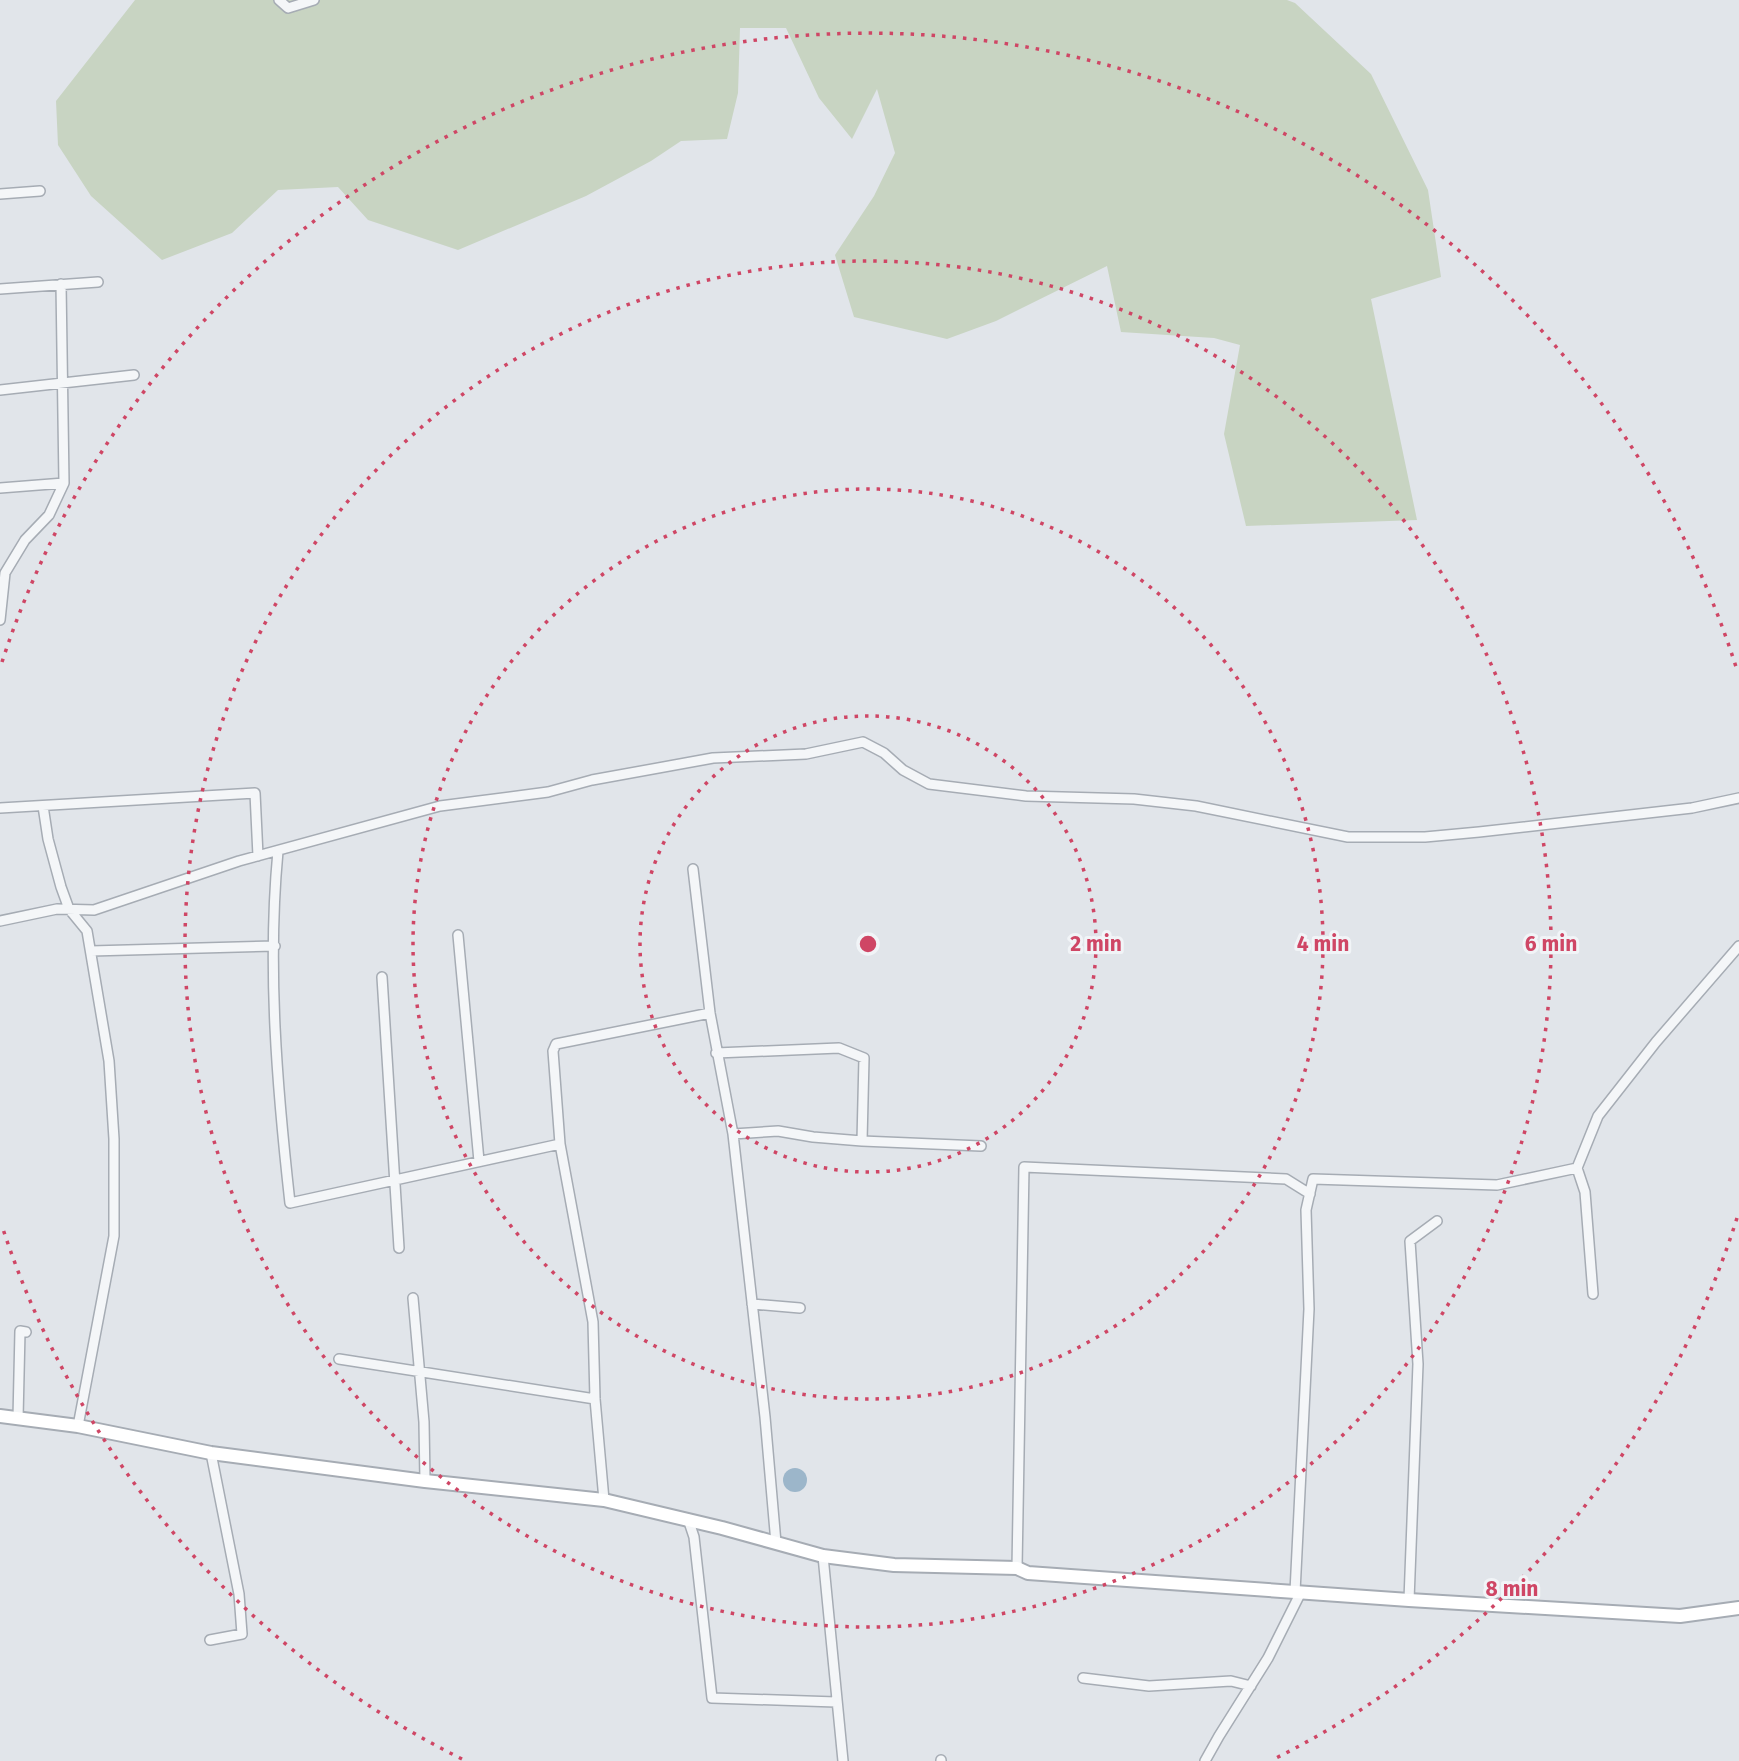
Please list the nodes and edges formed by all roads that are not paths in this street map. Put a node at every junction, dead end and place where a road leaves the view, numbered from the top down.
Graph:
1 (279, 0) edge
2 (314, 0) edge
3 (40, 191) dead end
4 (0, 194) edge
5 (98, 282) dead end
6 (61, 284) junction
7 (0, 289) edge
8 (134, 376) dead end
9 (62, 384) junction
10 (0, 390) edge
11 (64, 483) junction
12 (0, 488) edge
13 (0, 621) edge
14 (1739, 798) edge
15 (43, 806) junction
16 (0, 808) edge
17 (278, 851) junction
18 (258, 856) junction
19 (693, 869) dead end
20 (69, 909) junction
21 (0, 921) edge
22 (458, 935) dead end
23 (275, 946) junction
24 (1739, 946) edge
25 (91, 951) junction
26 (382, 977) dead end
27 (710, 1013) junction
28 (716, 1053) junction
29 (733, 1134) junction
30 (862, 1141) junction
31 (560, 1144) junction
32 (981, 1146) dead end
33 (479, 1161) junction
34 (1577, 1168) junction
35 (396, 1180) junction
36 (1310, 1194) junction
37 (1437, 1221) dead end
38 (399, 1248) dead end
39 (1593, 1294) dead end
40 (413, 1298) dead end
41 (752, 1304) junction
42 (800, 1308) dead end
43 (26, 1332) dead end
44 (339, 1359) dead end
45 (420, 1371) junction
46 (595, 1399) junction
47 (0, 1416) edge
48 (18, 1418) junction
49 (78, 1426) junction
50 (211, 1453) junction
51 (425, 1481) junction
52 (604, 1500) junction
53 (688, 1520) junction
54 (776, 1543) junction
55 (823, 1556) junction
56 (1017, 1568) junction
57 (1298, 1592) junction
58 (1409, 1600) junction
59 (1739, 1608) edge
60 (209, 1640) dead end
61 (1083, 1678) dead end
62 (1251, 1686) junction
63 (836, 1702) junction
64 (843, 1761) edge
65 (1206, 1761) edge

1 - 2 street
3 - 4 street
5 - 6 street
6 - 7 street
6 - 9 street
8 - 9 street
9 - 10 street
9 - 11 street
11 - 12 street
11 - 13 street
14 - 17 street
15 - 16 street
15 - 18 street
15 - 20 street
17 - 18 street
17 - 23 street
18 - 20 street
19 - 27 street
20 - 21 street
20 - 25 street
22 - 33 street
23 - 25 street
23 - 35 street
24 - 34 street
25 - 49 street
26 - 35 street
27 - 28 street
27 - 31 street
28 - 29 street
28 - 30 street
29 - 30 street
29 - 41 street
30 - 32 street
31 - 33 street
31 - 46 street
33 - 35 street
34 - 36 street
34 - 39 street
35 - 38 street
36 - 56 street
36 - 57 street
37 - 58 street
40 - 45 street
41 - 42 street
41 - 54 street
43 - 48 street
44 - 45 street
45 - 46 street
45 - 51 street
46 - 52 street
47 - 48 main road
48 - 49 main road
49 - 50 main road
50 - 51 main road
50 - 60 street
51 - 52 main road
52 - 53 main road
53 - 54 main road
53 - 63 street
54 - 55 main road
55 - 56 main road
55 - 63 street
56 - 57 main road
57 - 58 main road
57 - 62 street
58 - 59 main road
61 - 62 street
62 - 65 street
63 - 64 street

